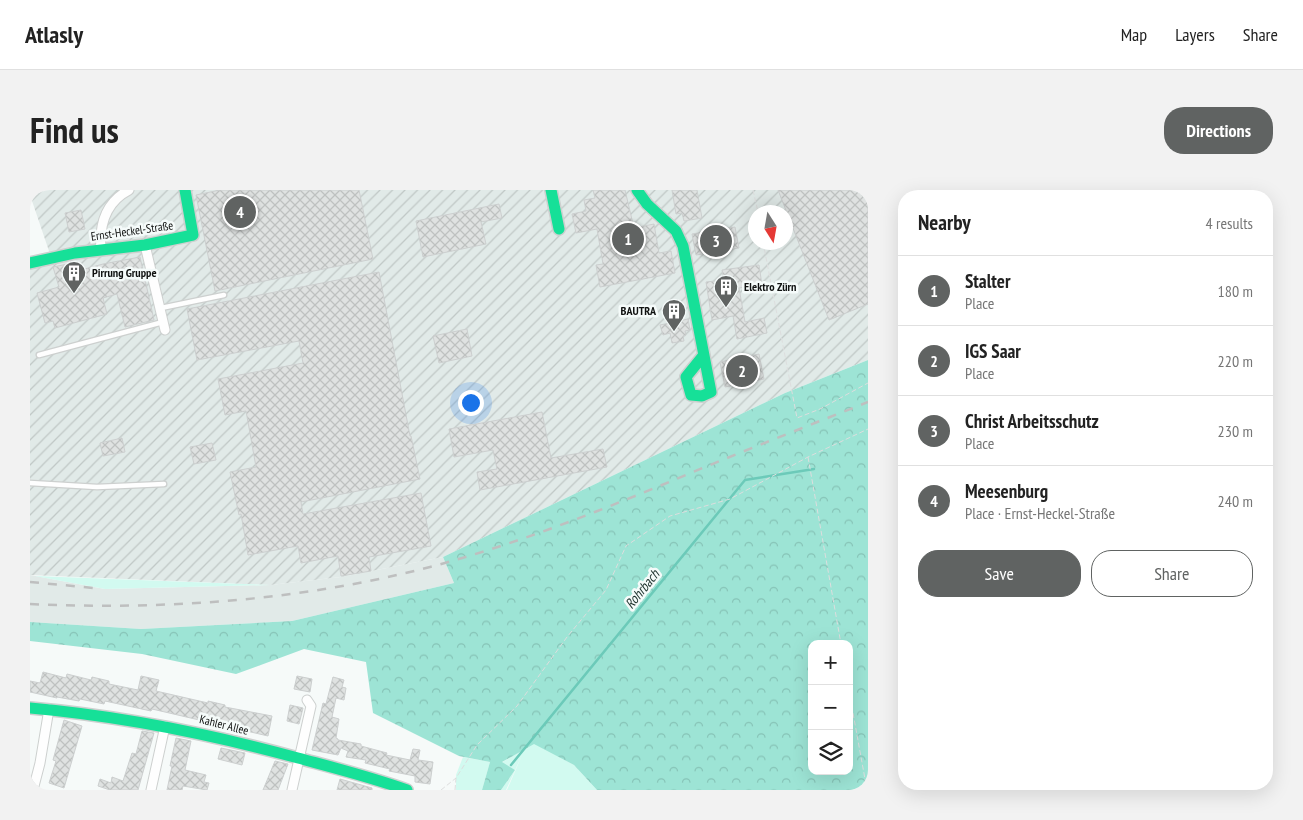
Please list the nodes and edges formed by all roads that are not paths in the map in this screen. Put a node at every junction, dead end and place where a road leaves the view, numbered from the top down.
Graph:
1 (129, 190) edge
2 (185, 190) edge
3 (552, 190) edge
4 (637, 190) edge
5 (559, 229) dead end
6 (145, 245) junction
7 (101, 250) junction
8 (30, 263) edge
9 (224, 296) dead end
10 (160, 308) junction
11 (164, 326) joint
12 (39, 355) dead end
13 (703, 356) dead end
14 (30, 483) edge
15 (164, 484) dead end
16 (307, 700) dead end
17 (30, 708) edge
18 (49, 709) junction
19 (165, 726) junction
20 (300, 759) junction
21 (33, 790) edge
22 (151, 790) edge
23 (292, 790) edge
24 (407, 790) edge

1 - 7 street
2 - 6 street, Ernst-Heckel-Straße
3 - 5 street
4 - 13 street
6 - 7 street, Ernst-Heckel-Straße
6 - 10 street
7 - 8 street, Ernst-Heckel-Straße
9 - 10 lane
10 - 11 street
11 - 12 lane
14 - 15 lane
16 - 20 street
17 - 18 street, Kahler Allee
18 - 19 street, Kahler Allee
18 - 21 street
19 - 20 street, Kahler Allee
19 - 22 street
20 - 23 street
20 - 24 street, Kahler Allee

